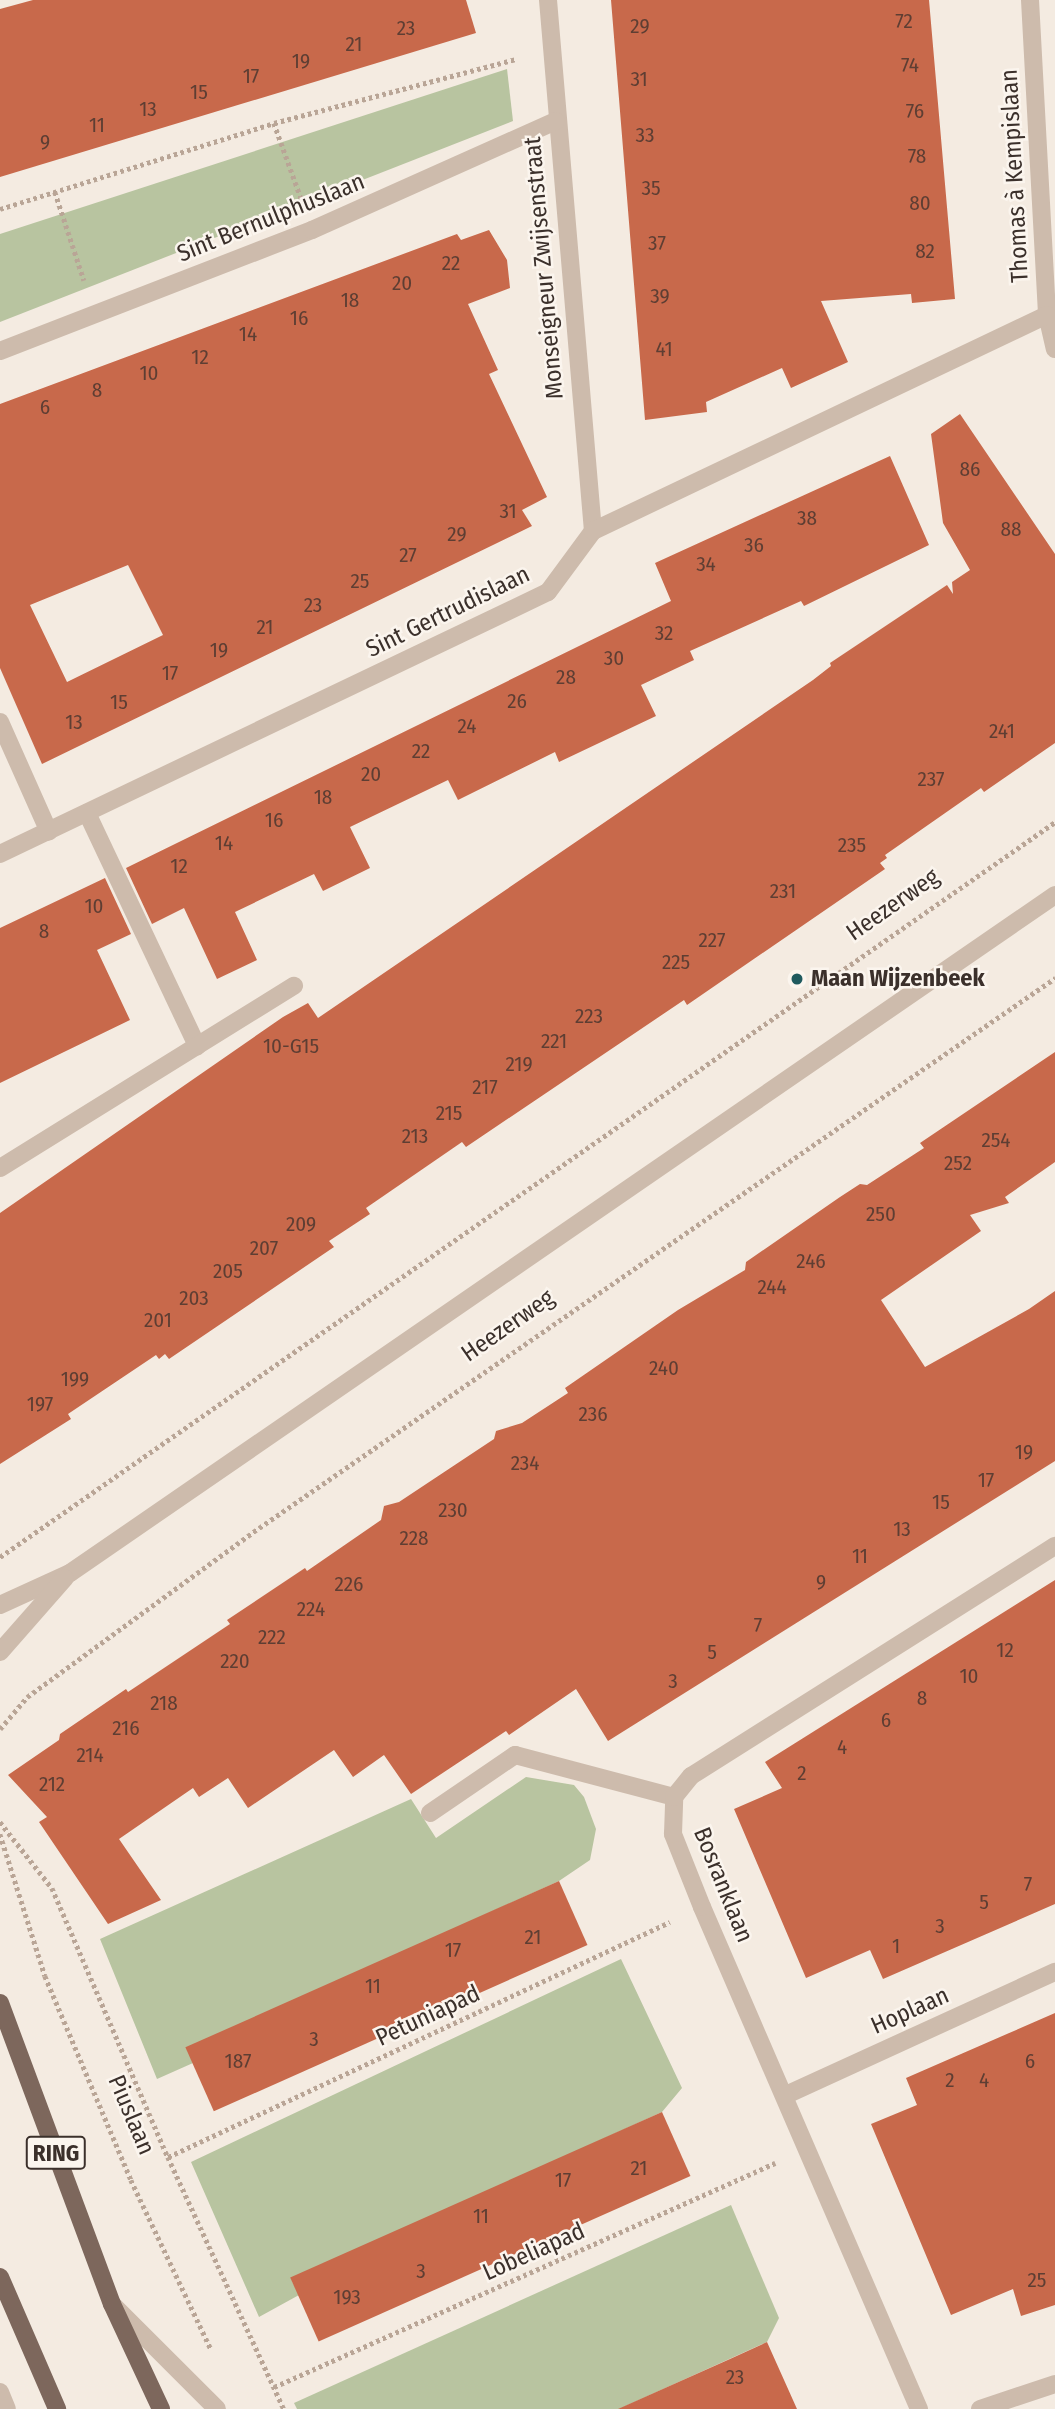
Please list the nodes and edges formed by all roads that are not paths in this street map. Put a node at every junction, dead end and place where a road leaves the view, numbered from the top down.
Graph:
1 (548, 0) edge
2 (1030, 0) edge
3 (556, 121) junction
4 (1047, 315) junction
5 (1055, 349) edge
6 (0, 351) edge
7 (593, 531) junction
8 (0, 722) edge
9 (87, 813) junction
10 (49, 832) junction
11 (0, 854) edge
12 (1055, 895) edge
13 (294, 986) dead end
14 (197, 1046) junction
15 (0, 1168) edge
16 (1055, 1546) edge
17 (69, 1573) junction
18 (0, 1605) edge
19 (0, 1652) edge
20 (674, 1797) junction
21 (430, 1813) dead end
22 (1055, 1972) edge
23 (0, 2003) edge
24 (786, 2095) junction
25 (0, 2277) edge
26 (112, 2304) junction
27 (1055, 2384) edge
28 (0, 2392) edge
29 (7, 2409) edge
30 (57, 2409) edge
31 (161, 2409) edge
32 (218, 2409) edge
33 (919, 2409) edge
34 (980, 2409) edge

1 - 3 street, Monseigneur Zwijsenstraat
2 - 4 street, Thomas à Kempislaan
3 - 6 street, Sint Bernulphuslaan
3 - 7 street, Monseigneur Zwijsenstraat
4 - 5 street, Thomas à Kempislaan
4 - 7 street, Sint Gertrudislaan
7 - 9 street, Sint Gertrudislaan
8 - 10 street
9 - 10 street, Sint Gertrudislaan
9 - 14 street
10 - 11 street, Sint Gertrudislaan
12 - 17 street, Heezerweg
13 - 14 street
14 - 15 street
16 - 20 street
17 - 18 street, Heezerweg
17 - 19 street, Heezerweg
20 - 21 street
20 - 24 street, Bosranklaan
22 - 24 street, Hoplaan
23 - 26 main road, RING
24 - 33 street, Bosranklaan
25 - 30 main road
26 - 31 main road, RING
26 - 32 street
27 - 34 street
28 - 29 street

